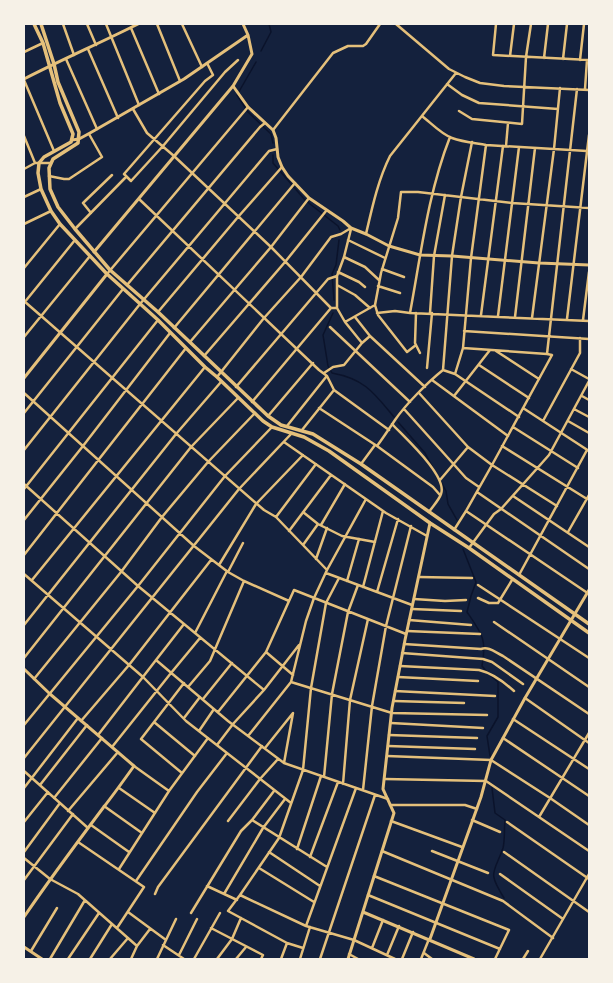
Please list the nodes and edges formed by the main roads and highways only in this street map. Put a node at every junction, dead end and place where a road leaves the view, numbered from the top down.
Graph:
1 (34, 24) edge
2 (41, 24) edge
3 (589, 624) edge
4 (589, 633) edge

1 - 4 main road
2 - 3 main road

